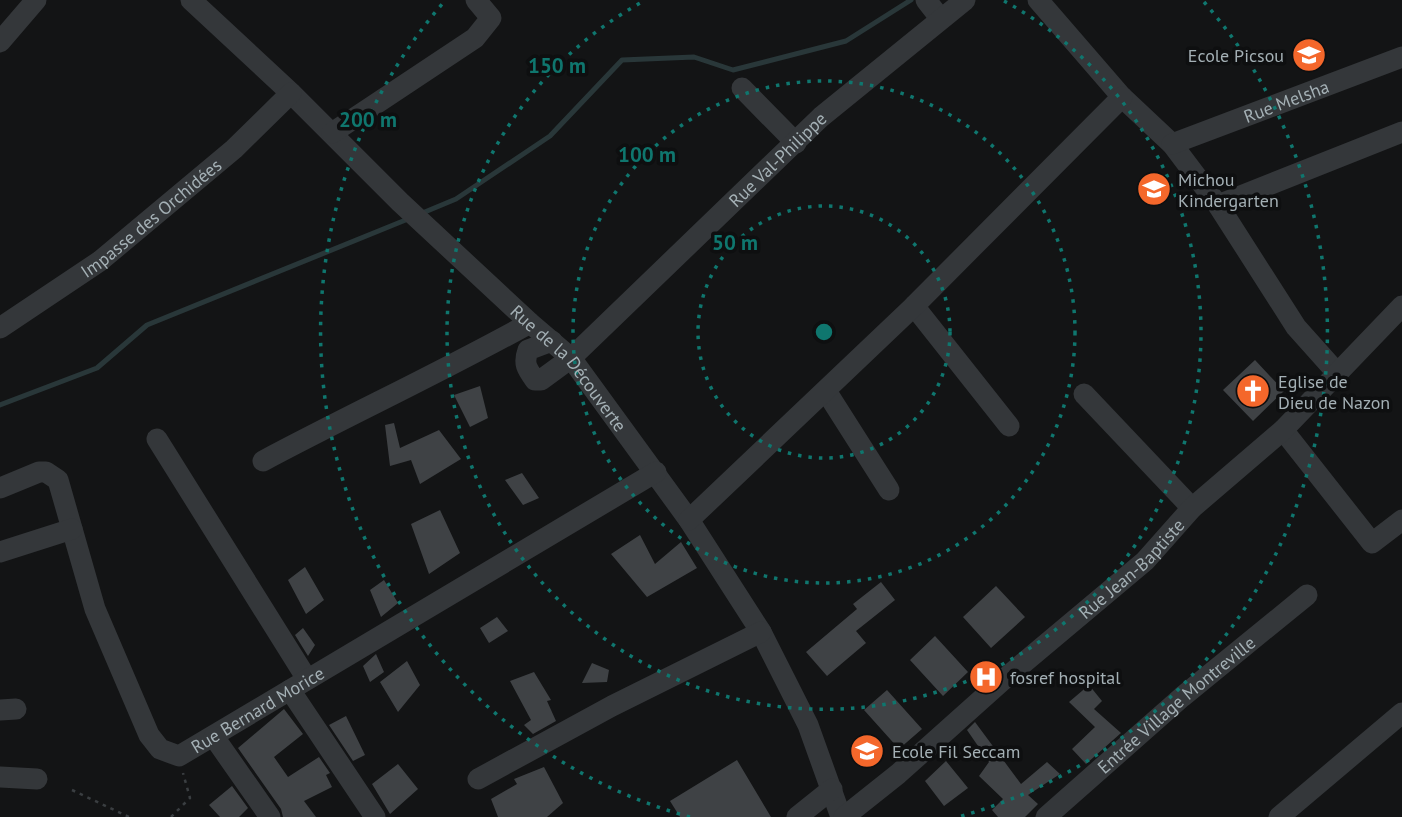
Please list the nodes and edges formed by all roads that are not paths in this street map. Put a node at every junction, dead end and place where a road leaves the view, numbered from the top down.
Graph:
1 (36, 0) edge
2 (191, 0) edge
3 (476, 0) edge
4 (965, 0) edge
5 (1038, 0) edge
6 (932, 7) edge
7 (0, 42) edge
8 (1402, 57) edge
9 (742, 88) dead end
10 (291, 93) junction
11 (1122, 97) junction
12 (1402, 132) edge
13 (332, 133) junction
14 (796, 143) junction
15 (1172, 144) junction
16 (1218, 205) junction
17 (914, 306) junction
18 (1402, 306) edge
19 (530, 323) junction
20 (0, 328) edge
21 (552, 341) junction
22 (571, 358) junction
23 (1338, 374) junction
24 (825, 391) junction
25 (1084, 394) dead end
26 (1009, 426) dead end
27 (1283, 430) junction
28 (157, 439) dead end
29 (263, 461) dead end
30 (656, 472) junction
31 (0, 488) edge
32 (888, 490) dead end
33 (1192, 508) junction
34 (689, 520) junction
35 (1402, 520) edge
36 (72, 529) junction
37 (0, 552) edge
38 (1307, 595) dead end
39 (761, 632) junction
40 (298, 684) junction
41 (1402, 713) edge
42 (214, 737) junction
43 (0, 777) edge
44 (37, 779) dead end
45 (478, 779) dead end
46 (832, 789) junction
47 (270, 817) edge
48 (375, 817) edge
49 (797, 817) edge
50 (842, 817) edge
51 (1046, 817) edge
52 (1279, 817) edge

1 - 7 street
2 - 10 street, Rue de la Découverte
3 - 13 street
4 - 6 street, Rue Val-Philippe
5 - 11 street
6 - 14 street, Rue Val-Philippe
8 - 15 street, Rue Melsha
9 - 14 street
10 - 13 street, Rue de la Découverte
10 - 20 street, Impasse des Orchidées
11 - 15 street
11 - 17 street
12 - 16 street
13 - 19 street, Rue de la Découverte
14 - 22 street, Rue Val-Philippe
15 - 16 street
16 - 23 street
17 - 24 street
17 - 26 street
18 - 23 street, Rue Jean-Baptiste
19 - 21 street, Rue de la Découverte
19 - 29 street
21 - 22 street, Rue de la Découverte
21 - 22 street, Rue Val-Philippe
22 - 30 street, Rue de la Découverte
23 - 27 street, Rue Jean-Baptiste
24 - 32 street
24 - 34 street
25 - 33 street
27 - 33 street, Rue Jean-Baptiste
27 - 35 street
28 - 40 street
30 - 34 street, Rue de la Découverte
30 - 40 street, Rue Bernard Morice
31 - 36 street, Rue Bernard Morice
33 - 50 street, Rue Jean-Baptiste
34 - 39 street, Rue de la Découverte
36 - 37 street
36 - 42 street, Rue Bernard Morice
38 - 51 street, Entrée Village Montreville
39 - 45 street
39 - 46 street, Rue de la Découverte
40 - 42 street, Rue Bernard Morice
40 - 48 street
41 - 52 street
42 - 47 street
43 - 44 street
46 - 49 street
46 - 50 street, Rue de la Découverte

